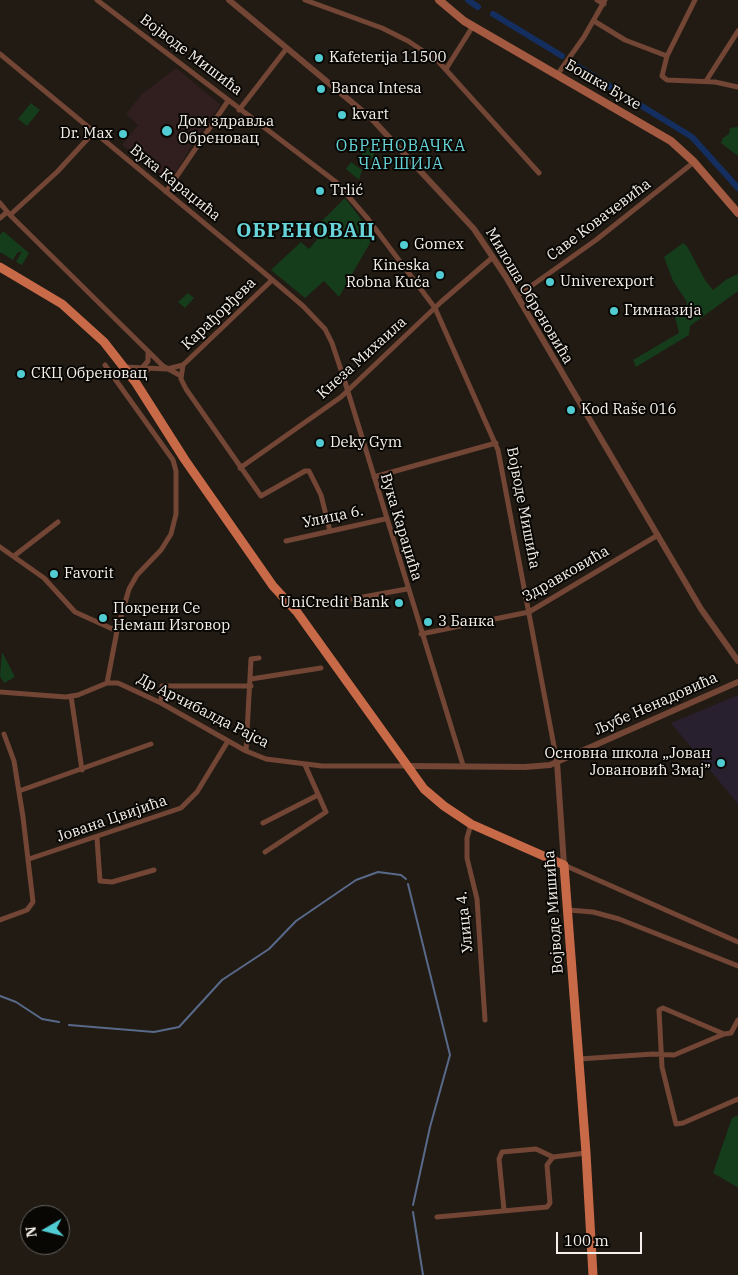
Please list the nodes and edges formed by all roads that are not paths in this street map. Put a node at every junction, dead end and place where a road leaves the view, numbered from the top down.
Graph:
1 (97, 0) edge
2 (229, 0) edge
3 (305, 0) edge
4 (439, 0) edge
5 (597, 0) edge
6 (695, 0) edge
7 (605, 2) edge
8 (594, 21) junction
9 (473, 26) junction
10 (738, 31) edge
11 (287, 48) junction
12 (0, 54) edge
13 (666, 56) junction
14 (446, 69) junction
15 (557, 75) junction
16 (706, 82) junction
17 (738, 87) edge
18 (228, 101) junction
19 (239, 110) junction
20 (93, 133) junction
21 (694, 162) junction
22 (539, 173) dead end
23 (166, 192) junction
24 (0, 203) edge
25 (8, 213) junction
26 (738, 213) edge
27 (0, 218) edge
28 (493, 257) junction
29 (0, 267) edge
30 (272, 280) junction
31 (517, 296) junction
32 (435, 308) junction
33 (148, 351) junction
34 (105, 365) dead end
35 (182, 365) junction
36 (124, 367) junction
37 (142, 368) junction
38 (149, 369) junction
39 (167, 369) junction
40 (181, 376) junction
41 (136, 383) junction
42 (348, 390) junction
43 (496, 443) junction
44 (240, 468) junction
45 (374, 477) junction
46 (385, 519) junction
47 (58, 522) dead end
48 (330, 531) junction
49 (658, 535) junction
50 (286, 540) dead end
51 (0, 547) edge
52 (14, 556) junction
53 (407, 589) junction
54 (352, 599) dead end
55 (528, 612) junction
56 (117, 631) junction
57 (421, 634) junction
58 (259, 658) dead end
59 (738, 661) edge
60 (321, 668) dead end
61 (251, 679) junction
62 (738, 682) edge
63 (107, 683) junction
64 (250, 686) junction
65 (0, 692) edge
66 (71, 696) junction
67 (160, 703) junction
68 (4, 734) dead end
69 (228, 741) junction
70 (151, 744) dead end
71 (246, 751) junction
72 (557, 762) junction
73 (305, 765) junction
74 (463, 765) junction
75 (406, 766) junction
76 (82, 770) junction
77 (19, 791) junction
78 (318, 795) junction
79 (263, 823) dead end
80 (471, 824) junction
81 (97, 838) junction
82 (265, 852) dead end
83 (29, 859) junction
84 (564, 865) junction
85 (154, 870) dead end
86 (568, 910) junction
87 (0, 920) edge
88 (738, 942) edge
89 (738, 966) edge
90 (485, 1020) dead end
91 (738, 1020) edge
92 (724, 1034) junction
93 (661, 1055) junction
94 (579, 1059) junction
95 (738, 1099) edge
96 (586, 1154) junction
97 (553, 1157) junction
98 (504, 1210) junction
99 (437, 1217) dead end
100 (593, 1275) edge

1 - 18 street, Војводе Мишића
2 - 11 street, Милоша Обреновића
3 - 14 street
4 - 9 main road, Бошка Бухе
5 - 7 street
6 - 13 street
7 - 8 street
8 - 13 street
8 - 15 street
9 - 14 street
9 - 15 main road, Бошка Бухе
10 - 16 street
11 - 19 street
11 - 28 street, Милоша Обреновића
12 - 20 street, Вука Караџића
13 - 16 street
14 - 22 street
15 - 21 main road, Бошка Бухе
16 - 17 street
18 - 19 street, Војводе Мишића
18 - 23 street
19 - 32 street, Војводе Мишића
20 - 23 street, Вука Караџића
20 - 25 street
21 - 26 main road, Бошка Бухе
21 - 31 street, Саве Ковачевића
23 - 30 street, Вука Караџића
24 - 25 street
25 - 27 street
25 - 33 street
28 - 31 street, Милоша Обреновића
28 - 32 street, Кнеза Михаила
29 - 36 main road
30 - 35 street, Карађорђева
30 - 42 street, Вука Караџића
31 - 49 street, Милоша Обреновића
32 - 42 street, Кнеза Михаила
32 - 43 street, Војводе Мишића
33 - 37 street
33 - 39 street
34 - 56 street
35 - 39 street, Карађорђева
35 - 40 street, Карађорђева
36 - 37 street, Карађорђева
36 - 41 main road
37 - 38 street, Карађорђева
38 - 39 street, Карађорђева
38 - 41 street
39 - 40 street, Карађорђева
40 - 44 street
41 - 75 main road
42 - 44 street, Кнеза Михаила
42 - 45 street, Вука Караџића
43 - 45 street
43 - 55 street, Војводе Мишића
44 - 48 street
45 - 46 street, Вука Караџића
46 - 48 street, Улица 6.
46 - 53 street, Вука Караџића
47 - 52 street
48 - 50 street, Улица 6.
49 - 55 street, Здравковића
49 - 59 street, Милоша Обреновића
51 - 52 street
52 - 56 street
53 - 54 street
53 - 57 street, Вука Караџића
55 - 57 street, Здравковића
55 - 72 street, Војводе Мишића
56 - 63 street
57 - 74 street, Вука Караџића
58 - 61 street
60 - 61 street
61 - 64 street
62 - 72 street, Љубе Ненадовића
63 - 66 street
63 - 67 street, Др Арчибалда Рајса
64 - 67 street
64 - 71 street
65 - 66 street
66 - 76 street
67 - 69 street, Др Арчибалда Рајса
68 - 77 street
69 - 71 street, Др Арчибалда Рајса
69 - 81 street, Јована Цвијића
70 - 76 street
71 - 73 street, Др Арчибалда Рајса
72 - 74 street, Љубе Ненадовића
72 - 84 street, Војводе Мишића
73 - 75 street, Др Арчибалда Рајса
73 - 78 street
74 - 75 street, Љубе Ненадовића
75 - 80 main road
76 - 77 street
77 - 83 street
78 - 79 street
78 - 82 street
80 - 84 main road
80 - 90 street, Улица 4.
81 - 83 street, Јована Цвијића
81 - 85 street
83 - 87 street
84 - 86 main road, Војводе Мишића
84 - 88 street
86 - 89 street
86 - 94 main road, Војводе Мишића
91 - 92 street
92 - 93 street
92 - 93 street
93 - 94 street
93 - 95 street
94 - 96 main road, Војводе Мишића
96 - 97 street
96 - 100 main road, Војводе Мишића
97 - 98 street
97 - 98 street
98 - 99 street

